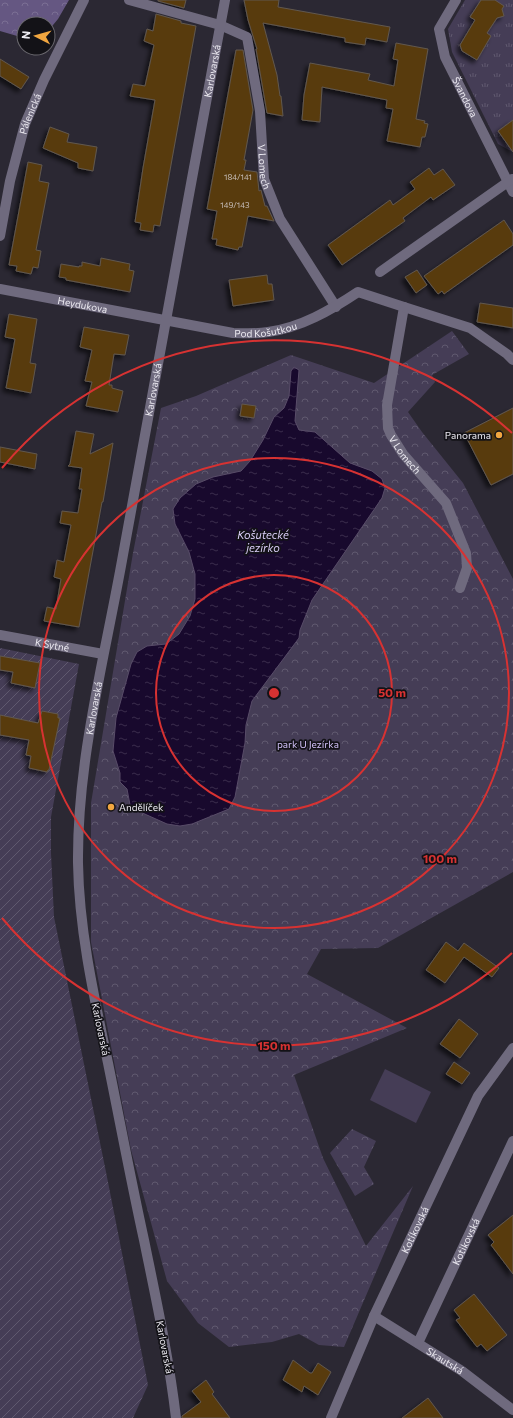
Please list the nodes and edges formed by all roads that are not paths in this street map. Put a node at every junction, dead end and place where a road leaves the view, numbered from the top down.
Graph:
1 (84, 0) edge
2 (129, 0) edge
3 (225, 0) edge
4 (456, 0) edge
5 (220, 25) junction
6 (510, 180) edge
7 (513, 192) edge
8 (0, 236) edge
9 (380, 272) dead end
10 (0, 289) edge
11 (336, 307) junction
12 (404, 307) junction
13 (165, 319) junction
14 (513, 360) edge
15 (460, 588) dead end
16 (0, 635) edge
17 (104, 654) junction
18 (513, 1048) edge
19 (513, 1141) edge
20 (374, 1316) junction
21 (418, 1343) junction
22 (513, 1410) edge
23 (176, 1418) edge
24 (331, 1418) edge

1 - 8 street, Pálenická
2 - 5 street
3 - 5 street, Karlovarská
4 - 6 street, Švandova
5 - 11 street, V Lomech
5 - 13 street, Karlovarská
6 - 7 street, Švandova
6 - 9 street
10 - 13 street, Heydukova
11 - 12 street, Pod Košutkou
11 - 13 street, Pod Košutkou
12 - 14 street
12 - 15 street, V Lomech
13 - 17 street, Karlovarská
16 - 17 street, K Sytné
17 - 23 street, Karlovarská
18 - 20 street, Kotíkovská
19 - 21 street, Kotikovská
20 - 21 street, Skautská
20 - 24 street, Kotíkovská
21 - 22 street, Skautská

